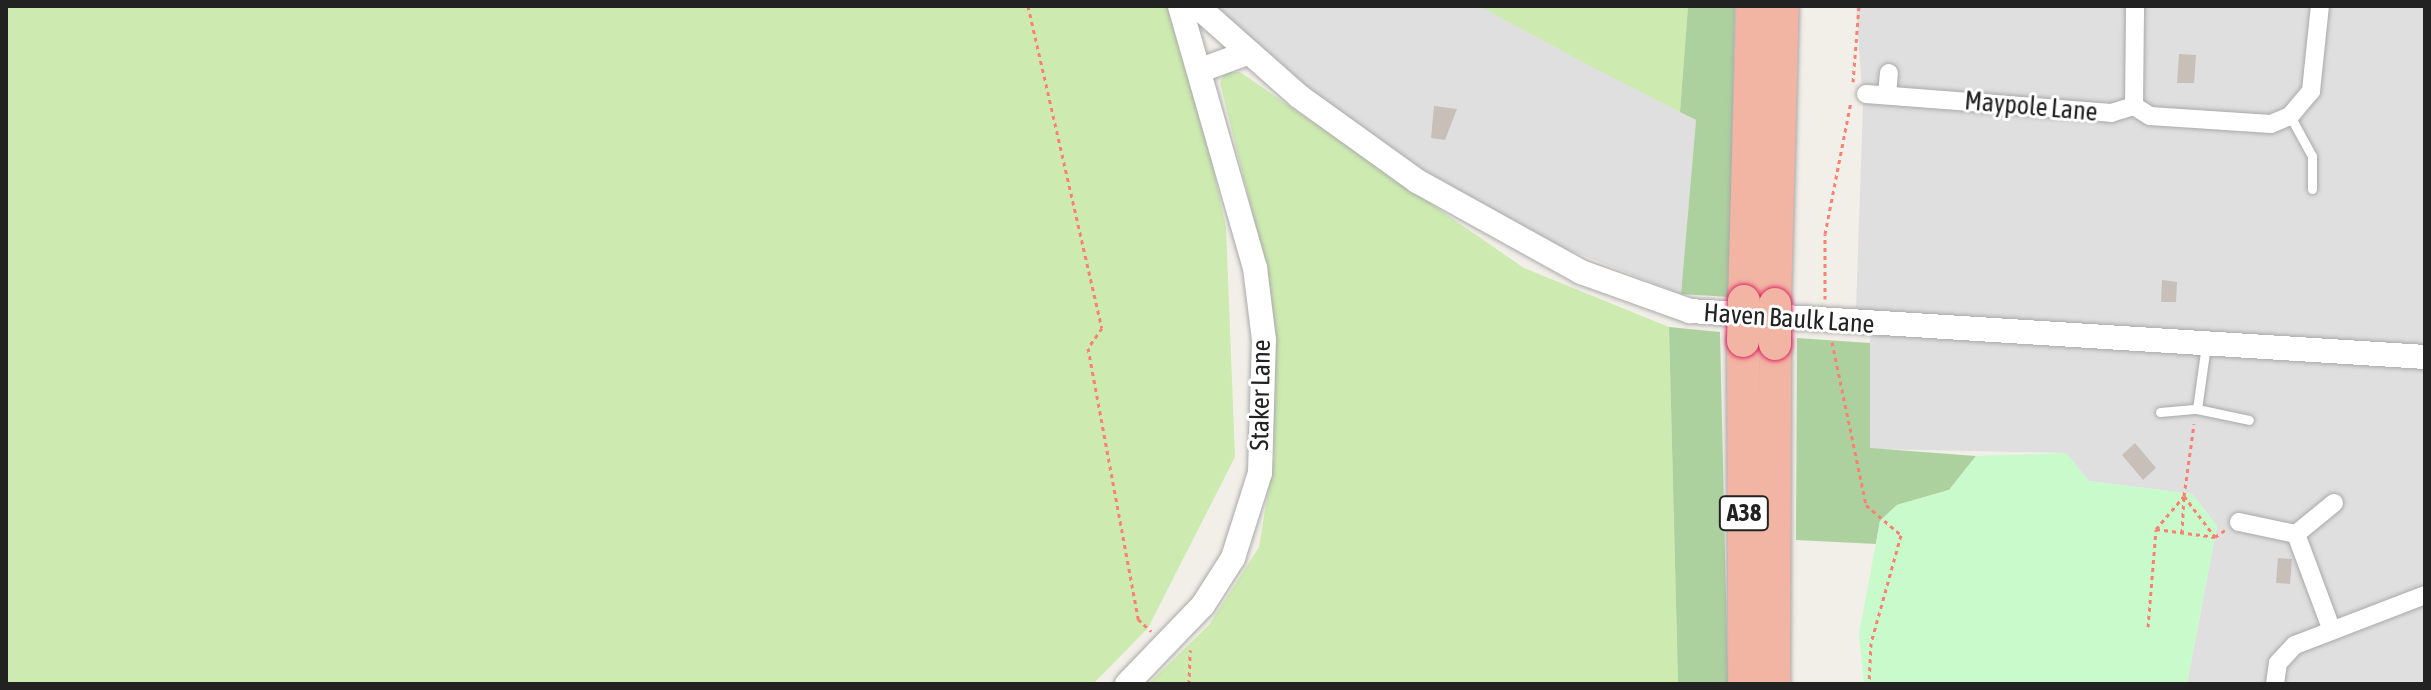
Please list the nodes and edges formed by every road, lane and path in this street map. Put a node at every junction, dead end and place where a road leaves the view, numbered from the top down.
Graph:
1 (1028, 6) edge
2 (1180, 6) edge
3 (1197, 6) edge
4 (1752, 6) edge
5 (1783, 6) edge
6 (1859, 6) edge
7 (2135, 6) edge
8 (2320, 6) edge
9 (1247, 53) junction
10 (1201, 70) junction
11 (1889, 73) dead end
12 (1866, 94) dead end
13 (1887, 95) junction
14 (2134, 106) junction
15 (2290, 116) junction
16 (2312, 189) dead end
17 (1759, 302) junction
18 (1828, 324) junction
19 (2207, 343) junction
20 (2425, 357) edge
21 (2197, 409) junction
22 (2160, 412) dead end
23 (2249, 420) dead end
24 (2184, 496) junction
25 (2334, 503) dead end
26 (2239, 522) joint
27 (2156, 529) junction
28 (2182, 533) junction
29 (2296, 534) junction
30 (2215, 537) junction
31 (2425, 595) edge
32 (2148, 627) dead end
33 (2331, 628) junction
34 (1172, 640) junction
35 (1127, 684) edge
36 (1189, 684) edge
37 (1744, 684) edge
38 (1774, 684) edge
39 (1869, 684) edge
40 (2275, 684) edge

1 - 34 path
2 - 10 street, Staker Lane
3 - 9 street, Haven Baulk Lane
4 - 17 highway, A38
5 - 17 highway, A38
6 - 18 path
7 - 14 street
8 - 15 street
9 - 10 street
9 - 18 street, Haven Baulk Lane
10 - 34 street, Staker Lane
11 - 13 street
12 - 13 street, Maypole Lane
13 - 14 street, Maypole Lane
14 - 15 street, Maypole Lane
15 - 16 lane
17 - 37 highway, A38, bridge
17 - 38 highway, A38, bridge
18 - 19 street, Haven Baulk Lane
18 - 39 path
19 - 20 street, Haven Baulk Lane
19 - 21 lane
21 - 22 lane
21 - 23 lane
21 - 24 path
24 - 27 path
24 - 28 path
24 - 30 path
25 - 29 street
26 - 29 street
26 - 30 path
27 - 28 path
27 - 32 path
28 - 30 path
29 - 33 street
31 - 33 street
33 - 40 street
34 - 35 street, Staker Lane
34 - 36 path

